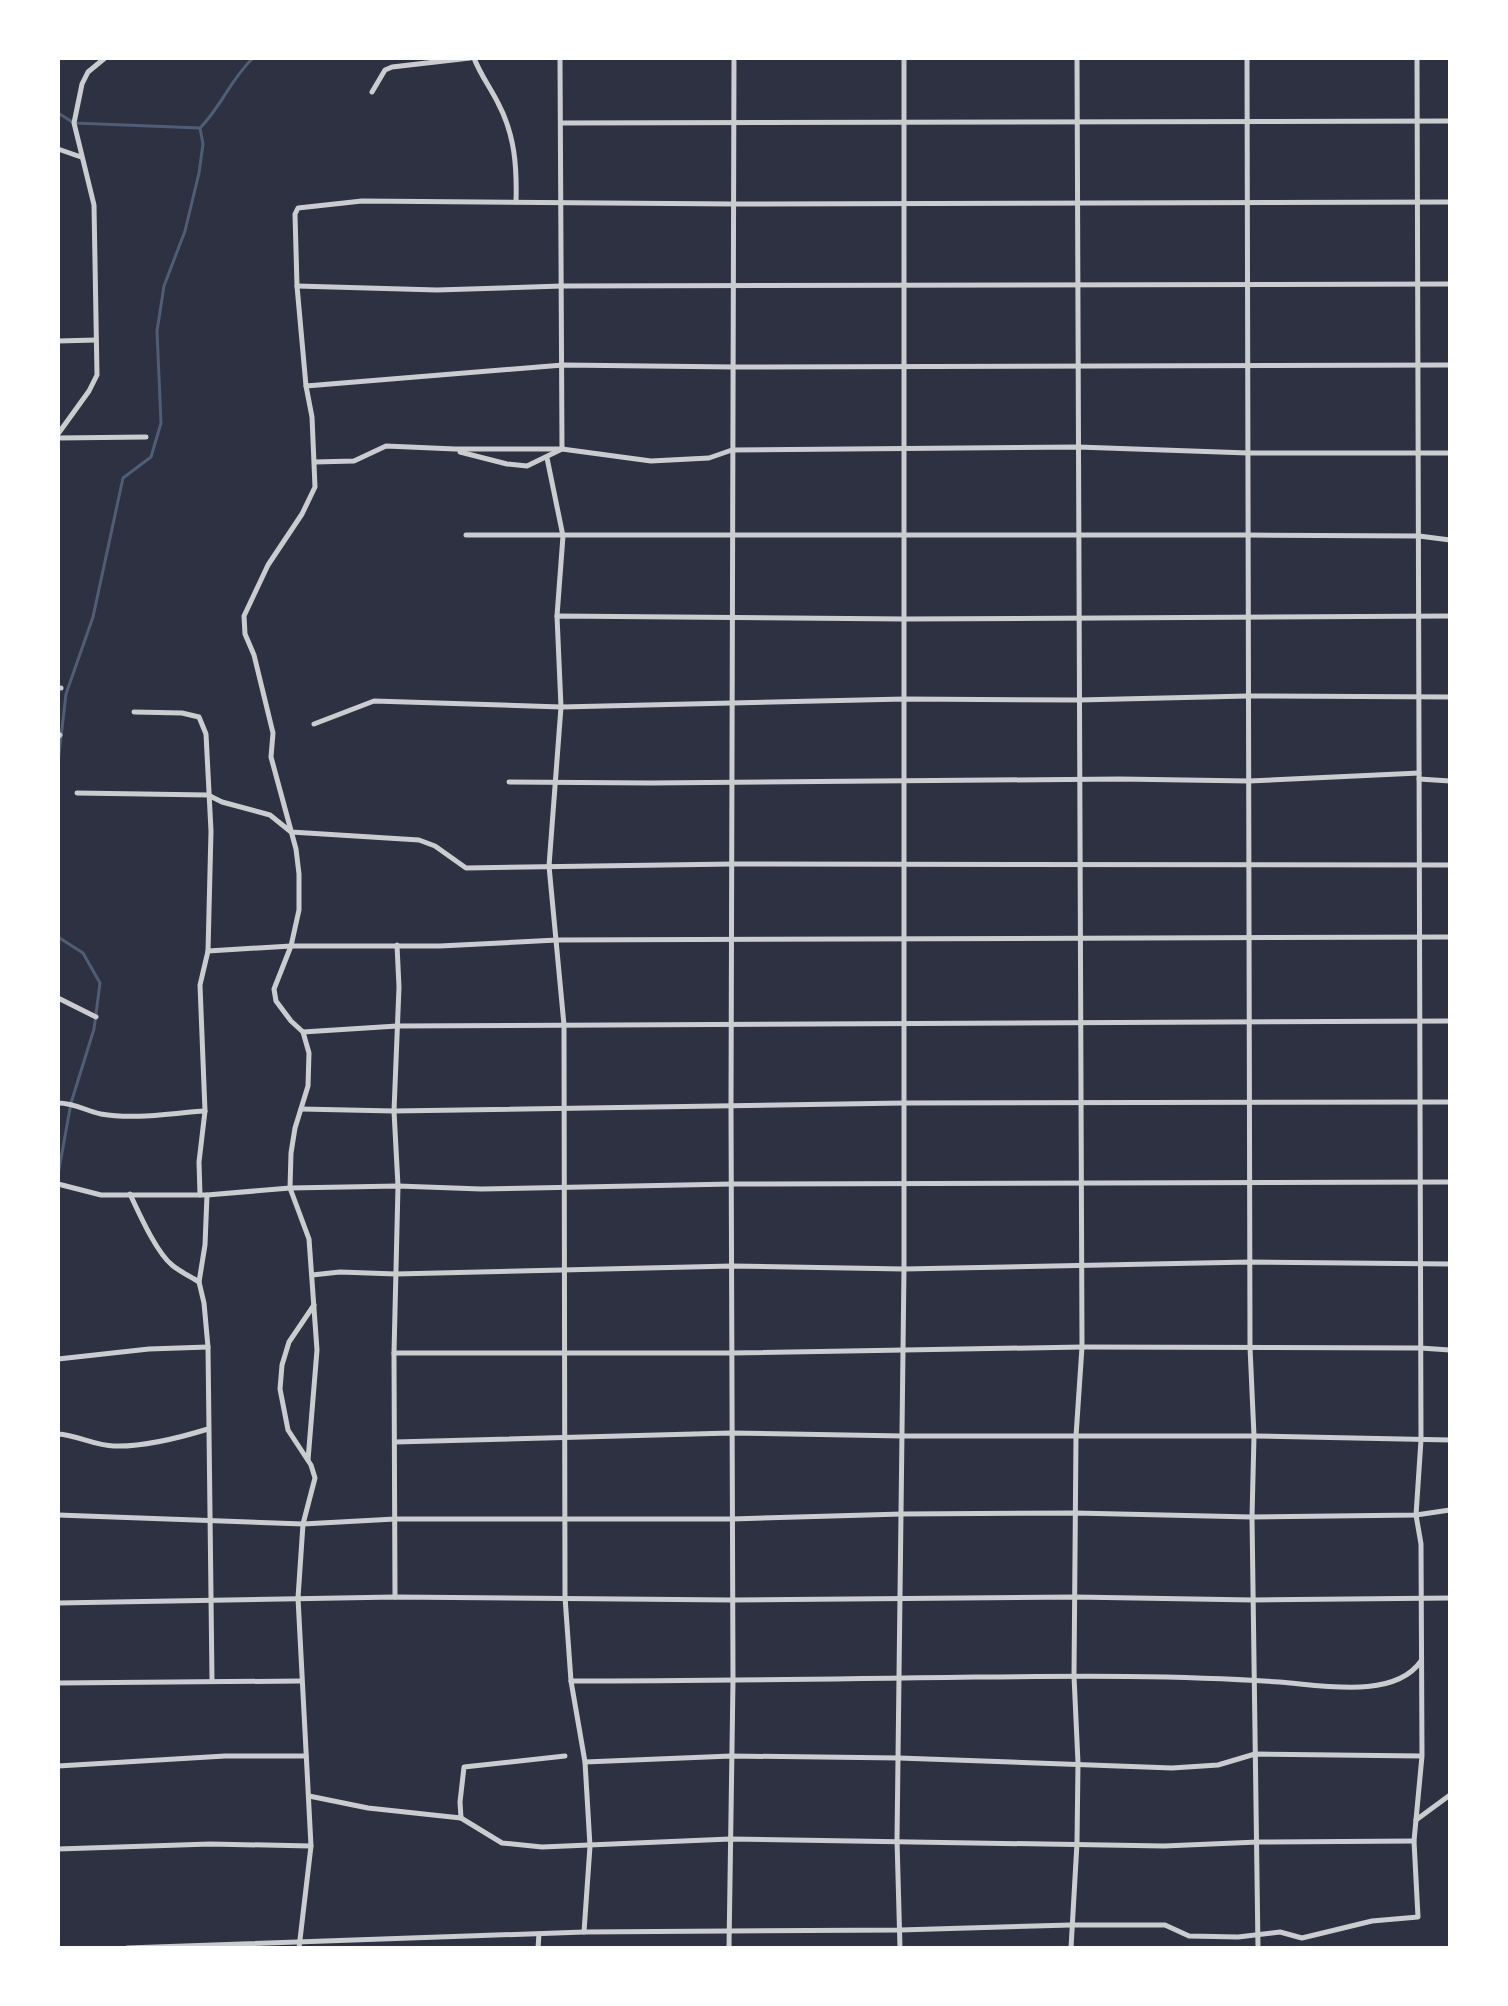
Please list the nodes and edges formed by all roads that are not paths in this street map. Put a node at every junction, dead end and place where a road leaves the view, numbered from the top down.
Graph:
1 (105, 58) edge
2 (472, 58) edge
3 (560, 58) edge
4 (734, 58) edge
5 (904, 58) edge
6 (1077, 58) edge
7 (1247, 58) edge
8 (1417, 58) edge
9 (372, 92) dead end
10 (1417, 121) junction
11 (1450, 121) edge
12 (734, 122) junction
13 (904, 122) junction
14 (1077, 122) junction
15 (1247, 122) junction
16 (561, 123) junction
17 (58, 149) edge
18 (82, 157) junction
19 (562, 201) junction
20 (516, 202) junction
21 (1417, 202) junction
22 (1450, 202) edge
23 (1077, 203) junction
24 (1247, 203) junction
25 (734, 204) junction
26 (904, 204) junction
27 (1417, 284) junction
28 (1450, 284) edge
29 (904, 285) junction
30 (1078, 285) junction
31 (1247, 285) junction
32 (297, 286) junction
33 (562, 286) junction
34 (734, 286) junction
35 (96, 340) junction
36 (58, 341) edge
37 (563, 365) junction
38 (1418, 365) junction
39 (1450, 365) edge
40 (1078, 366) junction
41 (1248, 366) junction
42 (734, 367) junction
43 (904, 367) junction
44 (306, 386) junction
45 (58, 436) edge
46 (146, 437) dead end
47 (1078, 447) junction
48 (455, 449) junction
49 (562, 449) junction
50 (903, 449) junction
51 (732, 450) junction
52 (1248, 453) junction
53 (1450, 453) edge
54 (1418, 454) junction
55 (547, 458) junction
56 (315, 462) junction
57 (1079, 534) junction
58 (466, 535) dead end
59 (1248, 535) junction
60 (563, 536) junction
61 (733, 536) junction
62 (905, 536) junction
63 (1419, 536) junction
64 (1450, 540) edge
65 (557, 616) junction
66 (733, 616) junction
67 (1079, 616) junction
68 (1450, 616) edge
69 (1418, 617) junction
70 (1248, 618) junction
71 (905, 619) junction
72 (1248, 696) junction
73 (1418, 697) junction
74 (1450, 697) edge
75 (905, 699) junction
76 (1079, 700) junction
77 (733, 703) junction
78 (561, 707) junction
79 (134, 712) dead end
80 (314, 724) dead end
81 (1419, 776) junction
82 (1080, 779) junction
83 (905, 780) junction
84 (1249, 781) junction
85 (1450, 781) edge
86 (509, 782) dead end
87 (732, 782) junction
88 (555, 784) junction
89 (77, 793) dead end
90 (208, 795) junction
91 (291, 832) junction
92 (733, 864) junction
93 (904, 864) junction
94 (1249, 864) junction
95 (1450, 865) edge
96 (549, 866) junction
97 (1080, 866) junction
98 (1420, 867) junction
99 (1419, 937) junction
100 (1450, 937) edge
101 (1080, 938) junction
102 (732, 939) junction
103 (1249, 939) junction
104 (557, 940) junction
105 (904, 941) junction
106 (397, 945) junction
107 (291, 946) junction
108 (208, 951) junction
109 (58, 998) edge
110 (96, 1017) dead end
111 (1081, 1021) junction
112 (1419, 1021) junction
113 (1450, 1021) edge
114 (904, 1022) junction
115 (1249, 1022) junction
116 (733, 1024) junction
117 (564, 1025) junction
118 (397, 1026) junction
119 (303, 1032) junction
120 (1420, 1102) junction
121 (1450, 1102) edge
122 (58, 1103) edge
123 (904, 1103) junction
124 (1250, 1103) junction
125 (1081, 1104) junction
126 (731, 1107) junction
127 (301, 1109) junction
128 (566, 1109) junction
129 (205, 1111) junction
130 (394, 1111) junction
131 (1250, 1181) junction
132 (1081, 1182) junction
133 (1420, 1182) junction
134 (1450, 1182) edge
135 (58, 1184) edge
136 (732, 1184) junction
137 (904, 1184) junction
138 (398, 1186) junction
139 (564, 1186) junction
140 (290, 1188) junction
141 (130, 1194) junction
142 (200, 1195) junction
143 (207, 1195) junction
144 (1250, 1262) junction
145 (1420, 1264) junction
146 (1450, 1264) edge
147 (1082, 1265) junction
148 (732, 1266) junction
149 (904, 1269) junction
150 (566, 1271) junction
151 (396, 1274) junction
152 (312, 1275) junction
153 (199, 1282) junction
154 (314, 1305) junction
155 (208, 1347) junction
156 (1082, 1347) junction
157 (1250, 1347) junction
158 (1420, 1348) junction
159 (1450, 1350) edge
160 (904, 1351) junction
161 (565, 1352) junction
162 (394, 1353) junction
163 (731, 1353) junction
164 (58, 1359) edge
165 (208, 1429) junction
166 (731, 1433) junction
167 (58, 1434) edge
168 (903, 1436) junction
169 (1076, 1436) junction
170 (1254, 1436) junction
171 (564, 1439) junction
172 (1421, 1440) junction
173 (1450, 1440) edge
174 (395, 1442) junction
175 (308, 1460) junction
176 (1450, 1510) edge
177 (1075, 1513) junction
178 (902, 1514) junction
179 (58, 1515) edge
180 (1416, 1515) junction
181 (1252, 1517) junction
182 (395, 1519) junction
183 (732, 1519) junction
184 (565, 1520) junction
185 (212, 1521) junction
186 (303, 1524) junction
187 (395, 1597) junction
188 (565, 1597) junction
189 (901, 1597) junction
190 (1075, 1597) junction
191 (298, 1598) junction
192 (1421, 1598) junction
193 (1450, 1598) edge
194 (212, 1600) junction
195 (732, 1600) junction
196 (1253, 1600) junction
197 (58, 1603) edge
198 (1421, 1660) junction
199 (1074, 1676) junction
200 (900, 1678) junction
201 (212, 1680) junction
202 (1254, 1680) junction
203 (301, 1681) junction
204 (571, 1681) junction
205 (733, 1681) junction
206 (58, 1683) edge
207 (1255, 1754) junction
208 (306, 1756) junction
209 (565, 1756) dead end
210 (731, 1756) junction
211 (1422, 1756) junction
212 (899, 1758) junction
213 (585, 1762) junction
214 (1078, 1763) junction
215 (58, 1766) edge
216 (1450, 1795) edge
217 (309, 1796) junction
218 (461, 1818) junction
219 (1416, 1821) junction
220 (730, 1839) junction
221 (897, 1840) junction
222 (1414, 1841) junction
223 (1258, 1842) junction
224 (1077, 1843) junction
225 (311, 1846) junction
226 (590, 1846) junction
227 (58, 1849) edge
228 (1071, 1925) junction
229 (900, 1930) junction
230 (584, 1932) junction
231 (729, 1932) junction
232 (539, 1934) junction
233 (1257, 1934) junction
234 (300, 1946) edge
235 (127, 1948) edge
236 (538, 1948) edge
237 (729, 1948) edge
238 (900, 1948) edge
239 (1071, 1948) edge
240 (1258, 1948) edge

1 - 18 street
2 - 9 street
2 - 20 street
3 - 16 street
4 - 12 street
5 - 13 street
6 - 14 street
7 - 15 street
8 - 10 street
10 - 11 street
10 - 15 street
10 - 21 street
12 - 13 street
12 - 16 street
12 - 25 street
13 - 14 street
13 - 26 street
14 - 15 street
14 - 23 street
15 - 24 street
16 - 19 street
17 - 18 street
18 - 35 street
19 - 20 street
19 - 25 street
19 - 33 street
20 - 32 street
21 - 22 street
21 - 24 street
21 - 27 street
23 - 24 street
23 - 26 street
23 - 30 street
24 - 31 street
25 - 26 street
25 - 34 street
26 - 29 street
27 - 28 street
27 - 31 street
27 - 38 street
29 - 30 street
29 - 34 street
29 - 43 street
30 - 31 street
30 - 40 street
31 - 41 street
32 - 33 street
32 - 44 street
33 - 34 street
33 - 37 street
34 - 42 street
35 - 36 street
35 - 45 street
37 - 42 street
37 - 44 street
37 - 49 street
38 - 39 street
38 - 41 street
38 - 54 street
40 - 41 street
40 - 43 street
40 - 47 street
41 - 52 street
42 - 43 street
42 - 51 street
43 - 50 street
44 - 56 street
45 - 46 street
47 - 50 street
47 - 52 street
47 - 57 street
48 - 49 street
48 - 55 street
48 - 56 street
49 - 51 street
49 - 55 street
50 - 51 street
50 - 62 street
51 - 61 street
52 - 54 street
52 - 59 street
53 - 54 street
54 - 63 street
55 - 60 street
56 - 91 street
57 - 59 street
57 - 62 street
57 - 67 street
58 - 60 street
59 - 63 street
59 - 70 street
60 - 61 street
60 - 65 street
61 - 62 street
61 - 66 street
62 - 71 street
63 - 64 street
63 - 69 street
65 - 66 street
65 - 78 street
66 - 71 street
66 - 77 street
67 - 70 street
67 - 71 street
67 - 76 street
68 - 69 street
69 - 70 street
69 - 73 street
70 - 72 street
71 - 75 street
72 - 73 street
72 - 76 street
72 - 84 street
73 - 74 street
73 - 81 street
75 - 76 street
75 - 77 street
75 - 83 street
76 - 82 street
77 - 78 street
77 - 87 street
78 - 80 street
78 - 88 street
79 - 90 street
81 - 84 street
81 - 85 street
81 - 98 street
82 - 83 street
82 - 84 street
82 - 97 street
83 - 87 street
83 - 93 street
84 - 94 street
86 - 88 street
87 - 88 street
87 - 92 street
88 - 96 street
89 - 90 street
90 - 91 street
90 - 108 street
91 - 96 street
91 - 107 street
92 - 93 street
92 - 96 street
92 - 102 street
93 - 97 street
93 - 105 street
94 - 97 street
94 - 98 street
94 - 103 street
95 - 98 street
96 - 104 street
97 - 101 street
98 - 99 street
99 - 100 street
99 - 103 street
99 - 112 street
101 - 103 street
101 - 105 street
101 - 111 street
102 - 104 street
102 - 105 street
102 - 116 street
103 - 115 street
104 - 106 street
104 - 117 street
105 - 114 street
106 - 107 street
106 - 118 street
107 - 108 street
107 - 119 street
108 - 129 street
109 - 110 street
111 - 114 street
111 - 115 street
111 - 125 street
112 - 113 street
112 - 115 street
112 - 120 street
114 - 116 street
114 - 123 street
115 - 124 street
116 - 117 street
116 - 126 street
117 - 118 street
117 - 128 street
118 - 119 street
118 - 130 street
119 - 127 street
120 - 121 street
120 - 124 street
120 - 133 street
122 - 129 street
123 - 125 street
123 - 126 street
123 - 137 street
124 - 125 street
124 - 131 street
125 - 132 street
126 - 128 street
126 - 136 street
127 - 130 street
127 - 140 street
128 - 130 street
128 - 139 street
129 - 142 street
130 - 138 street
131 - 132 street
131 - 133 street
131 - 144 street
132 - 137 street
132 - 147 street
133 - 134 street
133 - 145 street
135 - 141 street
136 - 137 street
136 - 139 street
136 - 148 street
137 - 149 street
138 - 139 street
138 - 140 street
138 - 151 street
139 - 150 street
140 - 143 street
140 - 152 street
141 - 142 street
141 - 153 street
142 - 143 street
143 - 153 street
144 - 145 street
144 - 147 street
144 - 157 street
145 - 146 street
145 - 158 street
147 - 149 street
147 - 156 street
148 - 149 street
148 - 150 street
148 - 163 street
149 - 160 street
150 - 151 street
150 - 161 street
151 - 152 street
151 - 162 street
152 - 154 street
153 - 155 street
154 - 175 street
154 - 175 street
155 - 164 street
155 - 165 street
156 - 157 street
156 - 160 street
156 - 169 street
157 - 158 street
157 - 170 street
158 - 159 street
158 - 172 street
160 - 163 street
160 - 168 street
161 - 162 street
161 - 163 street
161 - 171 street
162 - 174 street
163 - 166 street
165 - 167 street
165 - 185 street
166 - 168 street
166 - 171 street
166 - 183 street
168 - 169 street
168 - 178 street
169 - 170 street
169 - 177 street
170 - 172 street
170 - 181 street
171 - 174 street
171 - 184 street
172 - 173 street
172 - 180 street
174 - 182 street
175 - 186 street
176 - 180 street
177 - 178 street
177 - 181 street
177 - 190 street
178 - 183 street
178 - 189 street
179 - 185 street
180 - 181 street
180 - 192 street
181 - 196 street
182 - 184 street
182 - 186 street
182 - 187 street
183 - 184 street
183 - 195 street
184 - 188 street
185 - 186 street
185 - 194 street
186 - 191 street
187 - 188 street
187 - 191 street
188 - 195 street
188 - 204 street
189 - 190 street
189 - 195 street
189 - 200 street
190 - 196 street
190 - 199 street
191 - 194 street
191 - 203 street
192 - 193 street
192 - 196 street
192 - 198 street
194 - 197 street
194 - 201 street
195 - 205 street
196 - 202 street
198 - 202 street
198 - 211 street
199 - 200 street
199 - 202 street
199 - 214 street
200 - 205 street
200 - 212 street
201 - 203 street
201 - 206 street
202 - 207 street
203 - 208 street
204 - 205 street
204 - 213 street
205 - 210 street
207 - 211 street
207 - 214 street
207 - 223 street
208 - 215 street
208 - 217 street
209 - 218 street
210 - 212 street
210 - 213 street
210 - 220 street
211 - 219 street
212 - 214 street
212 - 221 street
213 - 226 street
214 - 224 street
216 - 219 street
217 - 218 street
217 - 225 street
218 - 226 street
219 - 222 street
220 - 221 street
220 - 226 street
220 - 231 street
221 - 224 street
221 - 229 street
222 - 223 street
222 - 233 street
223 - 224 street
223 - 233 street
224 - 228 street
225 - 227 street
225 - 234 street
226 - 230 street
228 - 229 street
228 - 233 street
228 - 239 street
229 - 231 street
229 - 238 street
230 - 231 street
230 - 232 street
231 - 237 street
232 - 234 street
232 - 236 street
233 - 240 street
234 - 235 street

